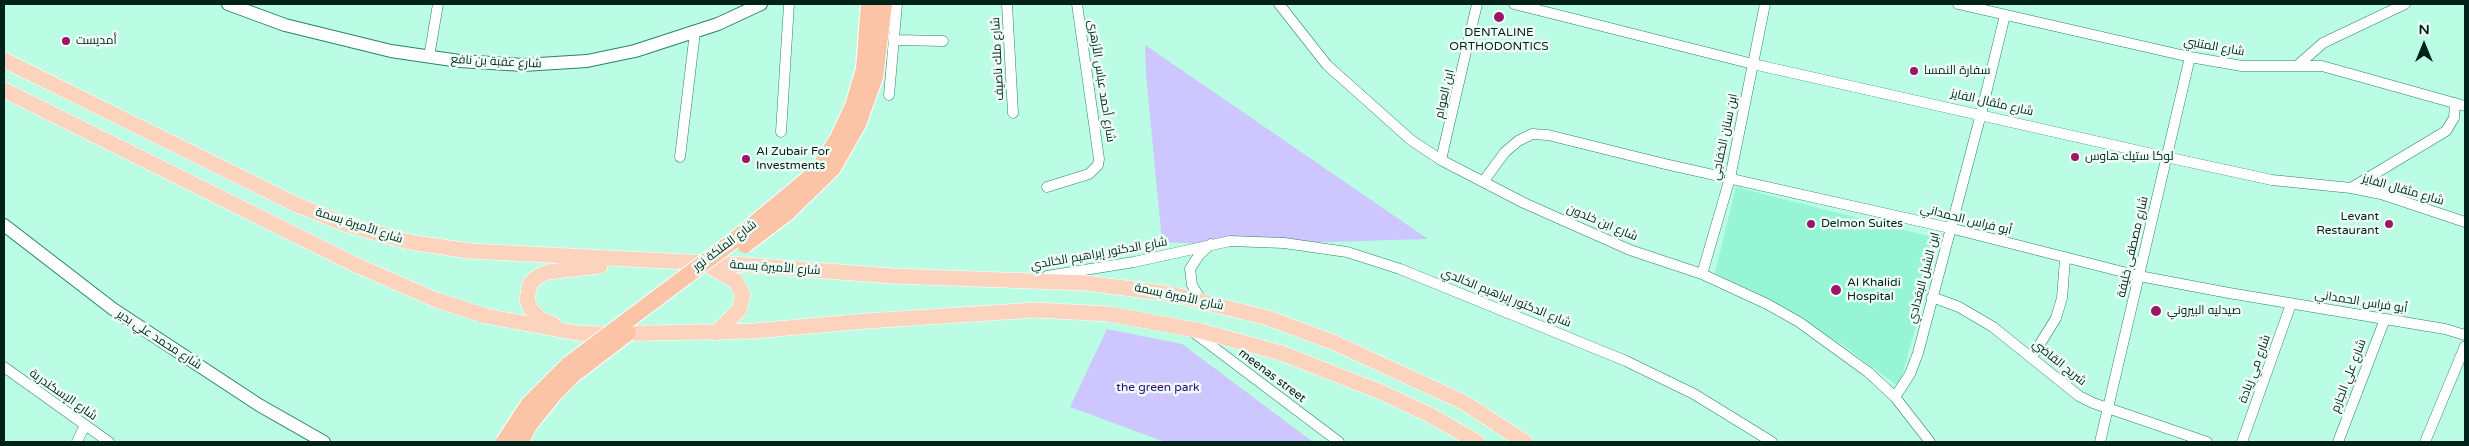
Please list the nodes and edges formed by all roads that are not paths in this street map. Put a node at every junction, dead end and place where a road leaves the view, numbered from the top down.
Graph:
1 (228, 4) edge
2 (438, 4) edge
3 (761, 4) edge
4 (789, 4) edge
5 (869, 4) edge
6 (884, 4) edge
7 (897, 4) edge
8 (1007, 4) edge
9 (1076, 4) edge
10 (1279, 4) edge
11 (1477, 4) edge
12 (1514, 4) edge
13 (1765, 4) edge
14 (1958, 4) edge
15 (2405, 4) edge
16 (1545, 7) edge
17 (2005, 15) junction
18 (695, 32) junction
19 (895, 40) junction
20 (943, 41) dead end
21 (429, 57) junction
22 (2190, 57) junction
23 (4, 60) edge
24 (1754, 64) junction
25 (2298, 65) junction
26 (870, 73) junction
27 (4, 90) edge
28 (889, 95) dead end
29 (2460, 104) edge
30 (1013, 113) dead end
31 (1981, 114) junction
32 (781, 132) dead end
33 (680, 157) dead end
34 (2166, 157) junction
35 (1441, 160) junction
36 (1730, 178) junction
37 (1483, 182) junction
38 (1047, 187) dead end
39 (2351, 188) junction
40 (2465, 222) edge
41 (4, 225) edge
42 (1950, 228) junction
43 (1211, 244) junction
44 (2065, 259) junction
45 (644, 261) junction
46 (705, 264) junction
47 (1702, 274) junction
48 (2139, 276) junction
49 (1021, 280) junction
50 (1932, 297) junction
51 (1201, 300) junction
52 (2291, 304) junction
53 (2384, 319) junction
54 (1190, 329) junction
55 (577, 333) junction
56 (716, 333) junction
57 (2465, 335) edge
58 (2465, 346) edge
59 (2032, 356) junction
60 (4, 367) edge
61 (1895, 397) junction
62 (2108, 407) junction
63 (85, 425) junction
64 (77, 442) edge
65 (109, 442) edge
66 (324, 442) edge
67 (504, 442) edge
68 (520, 442) edge
69 (1339, 442) edge
70 (1477, 442) edge
71 (1525, 442) edge
72 (1772, 442) edge
73 (1930, 442) edge
74 (2100, 442) edge
75 (2207, 442) edge
76 (2242, 442) edge
77 (2338, 442) edge
78 (2424, 442) edge

1 - 21 street, شارع عقبة بن نافع
2 - 21 street
3 - 18 street, شارع عقبة بن نافع
4 - 32 street
5 - 26 highway, شارع الملكة نور
6 - 26 highway, شارع الملكة نور
7 - 19 street
8 - 30 street, شارع ملك ناصيف
9 - 38 street, شارع أحمد عباس الأزهرى
10 - 35 street, شارع ابن خلدون
11 - 35 street, ابن العوام
12 - 16 street, شارع مثقال الفايز
13 - 24 street, ابن سنان الخفاجي
14 - 17 street, شارع المتنبي
15 - 25 street
16 - 24 street, شارع مثقال الفايز
17 - 22 street, شارع المتنبي
17 - 31 street, ابن الشبل البغدادي
18 - 21 street, شارع عقبة بن نافع
18 - 33 street
19 - 20 street
19 - 28 street
22 - 25 street, شارع المتنبي
22 - 34 street, شارع مصطفى خليفة
23 - 45 main road, شارع الأميرة بسمة
24 - 31 street, شارع مثقال الفايز
24 - 36 street, ابن سنان الخفاجي
25 - 29 street, شارع المتنبي
26 - 67 highway, شارع الملكة نور, bridge
26 - 68 highway, شارع الملكة نور, bridge
27 - 55 main road
29 - 39 street
31 - 34 street, شارع مثقال الفايز
31 - 42 street, ابن الشبل البغدادي
34 - 39 street, شارع مثقال الفايز
34 - 48 street, شارع مصطفى خليفة
35 - 37 street, شارع ابن خلدون
36 - 37 street, أبو فراس الحمداني
36 - 42 street, أبو فراس الحمداني
36 - 47 street, ابن سنان الخفاجي
37 - 47 street, شارع ابن خلدون
39 - 40 street, شارع مثقال الفايز
41 - 66 street, شارع محمد علي بدير
42 - 44 street, أبو فراس الحمداني
42 - 50 street, ابن الشبل البغدادي
43 - 49 street, شارع الدكتور إبراهيم الخالدي
43 - 51 street
43 - 72 street, شارع الدكتور إبراهيم الخالدي
44 - 48 street, أبو فراس الحمداني
44 - 59 street
45 - 46 main road, شارع الأميرة بسمة
45 - 55 main road
46 - 49 main road, شارع الأميرة بسمة
46 - 56 main road
47 - 61 street, شارع ابن خلدون
48 - 52 street, أبو فراس الحمداني
48 - 62 street, شارع مصطفى خليفة
49 - 51 main road, شارع الأميرة بسمة
50 - 59 street, شريح القاضي
50 - 61 street, ابن الشبل البغدادي
51 - 71 main road, شارع الأميرة بسمة
52 - 53 street, أبو فراس الحمداني
52 - 76 street, شارع مي زيادة
53 - 57 street, أبو فراس الحمداني
53 - 77 street, شارع علي الجارم
54 - 56 main road
54 - 69 street, meenas street
54 - 70 main road
55 - 56 main road
58 - 78 street
59 - 62 street, شريح القاضي
60 - 63 street, شارع الإسكندرية
61 - 73 street, شارع ابن خلدون
62 - 74 street, شارع مصطفى خليفة
62 - 75 street, شريح القاضي
63 - 64 street
63 - 65 street, شارع الإسكندرية

